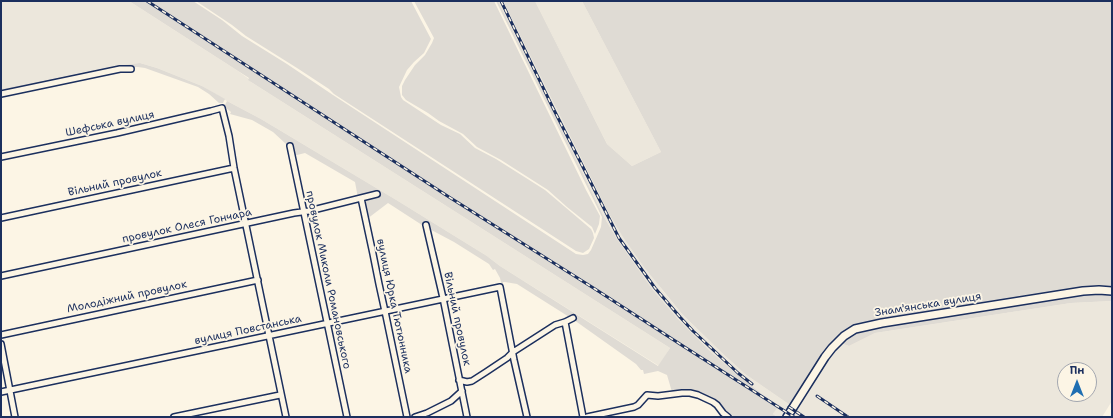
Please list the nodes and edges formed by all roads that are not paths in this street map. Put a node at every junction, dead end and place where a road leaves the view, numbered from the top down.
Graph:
1 (131, 68) dead end
2 (1, 94) edge
3 (290, 146) dead end
4 (1, 157) edge
5 (234, 168) junction
6 (377, 194) dead end
7 (361, 198) junction
8 (304, 212) junction
9 (1, 218) edge
10 (245, 224) junction
11 (426, 225) dead end
12 (1, 276) edge
13 (258, 280) junction
14 (1112, 291) edge
15 (443, 298) junction
16 (385, 311) junction
17 (573, 318) dead end
18 (565, 322) junction
19 (328, 323) junction
20 (1, 335) edge
21 (269, 336) junction
22 (1, 344) edge
23 (513, 352) junction
24 (460, 380) junction
25 (10, 390) junction
26 (462, 391) junction
27 (1, 392) edge
28 (280, 395) junction
29 (788, 415) edge
30 (15, 417) edge
31 (174, 417) edge
32 (286, 417) edge
33 (347, 417) edge
34 (407, 417) edge
35 (415, 417) edge
36 (467, 417) edge
37 (527, 417) edge
38 (583, 417) edge
39 (587, 417) edge
40 (728, 417) edge

1 - 2 street
3 - 8 street, провулок Миколи Романовського
4 - 5 street, Шефська вулиця
5 - 9 street, Вільний провулок
5 - 10 street
6 - 7 street, провулок Олеся Гончара
7 - 8 street, провулок Олеся Гончара
7 - 16 street, вулиця Юрка Тютюнника
8 - 10 street, провулок Олеся Гончара
8 - 19 street, провулок Миколи Романовського
10 - 12 street, провулок Олеся Гончара
10 - 13 street
11 - 15 street, Вільний провулок
13 - 20 street, Молодіжний провулок
13 - 21 street
14 - 29 street, Знам'янська вулиця
15 - 16 street, вулиця Повстанська
15 - 23 street, вулиця Повстанська
15 - 24 street, Вільний провулок
16 - 19 street, вулиця Повстанська
16 - 34 street, вулиця Юрка Тютюнника
17 - 18 street
18 - 23 street
18 - 38 street
19 - 21 street, вулиця Повстанська
19 - 33 street, провулок Миколи Романовського
21 - 25 street, вулиця Повстанська
21 - 28 street
22 - 25 street
23 - 24 street
23 - 37 street
24 - 26 street, Вільний провулок
25 - 27 street, вулиця Повстанська
25 - 30 street
26 - 35 street
26 - 36 street, Вільний провулок
28 - 31 street
28 - 32 street
39 - 40 street

